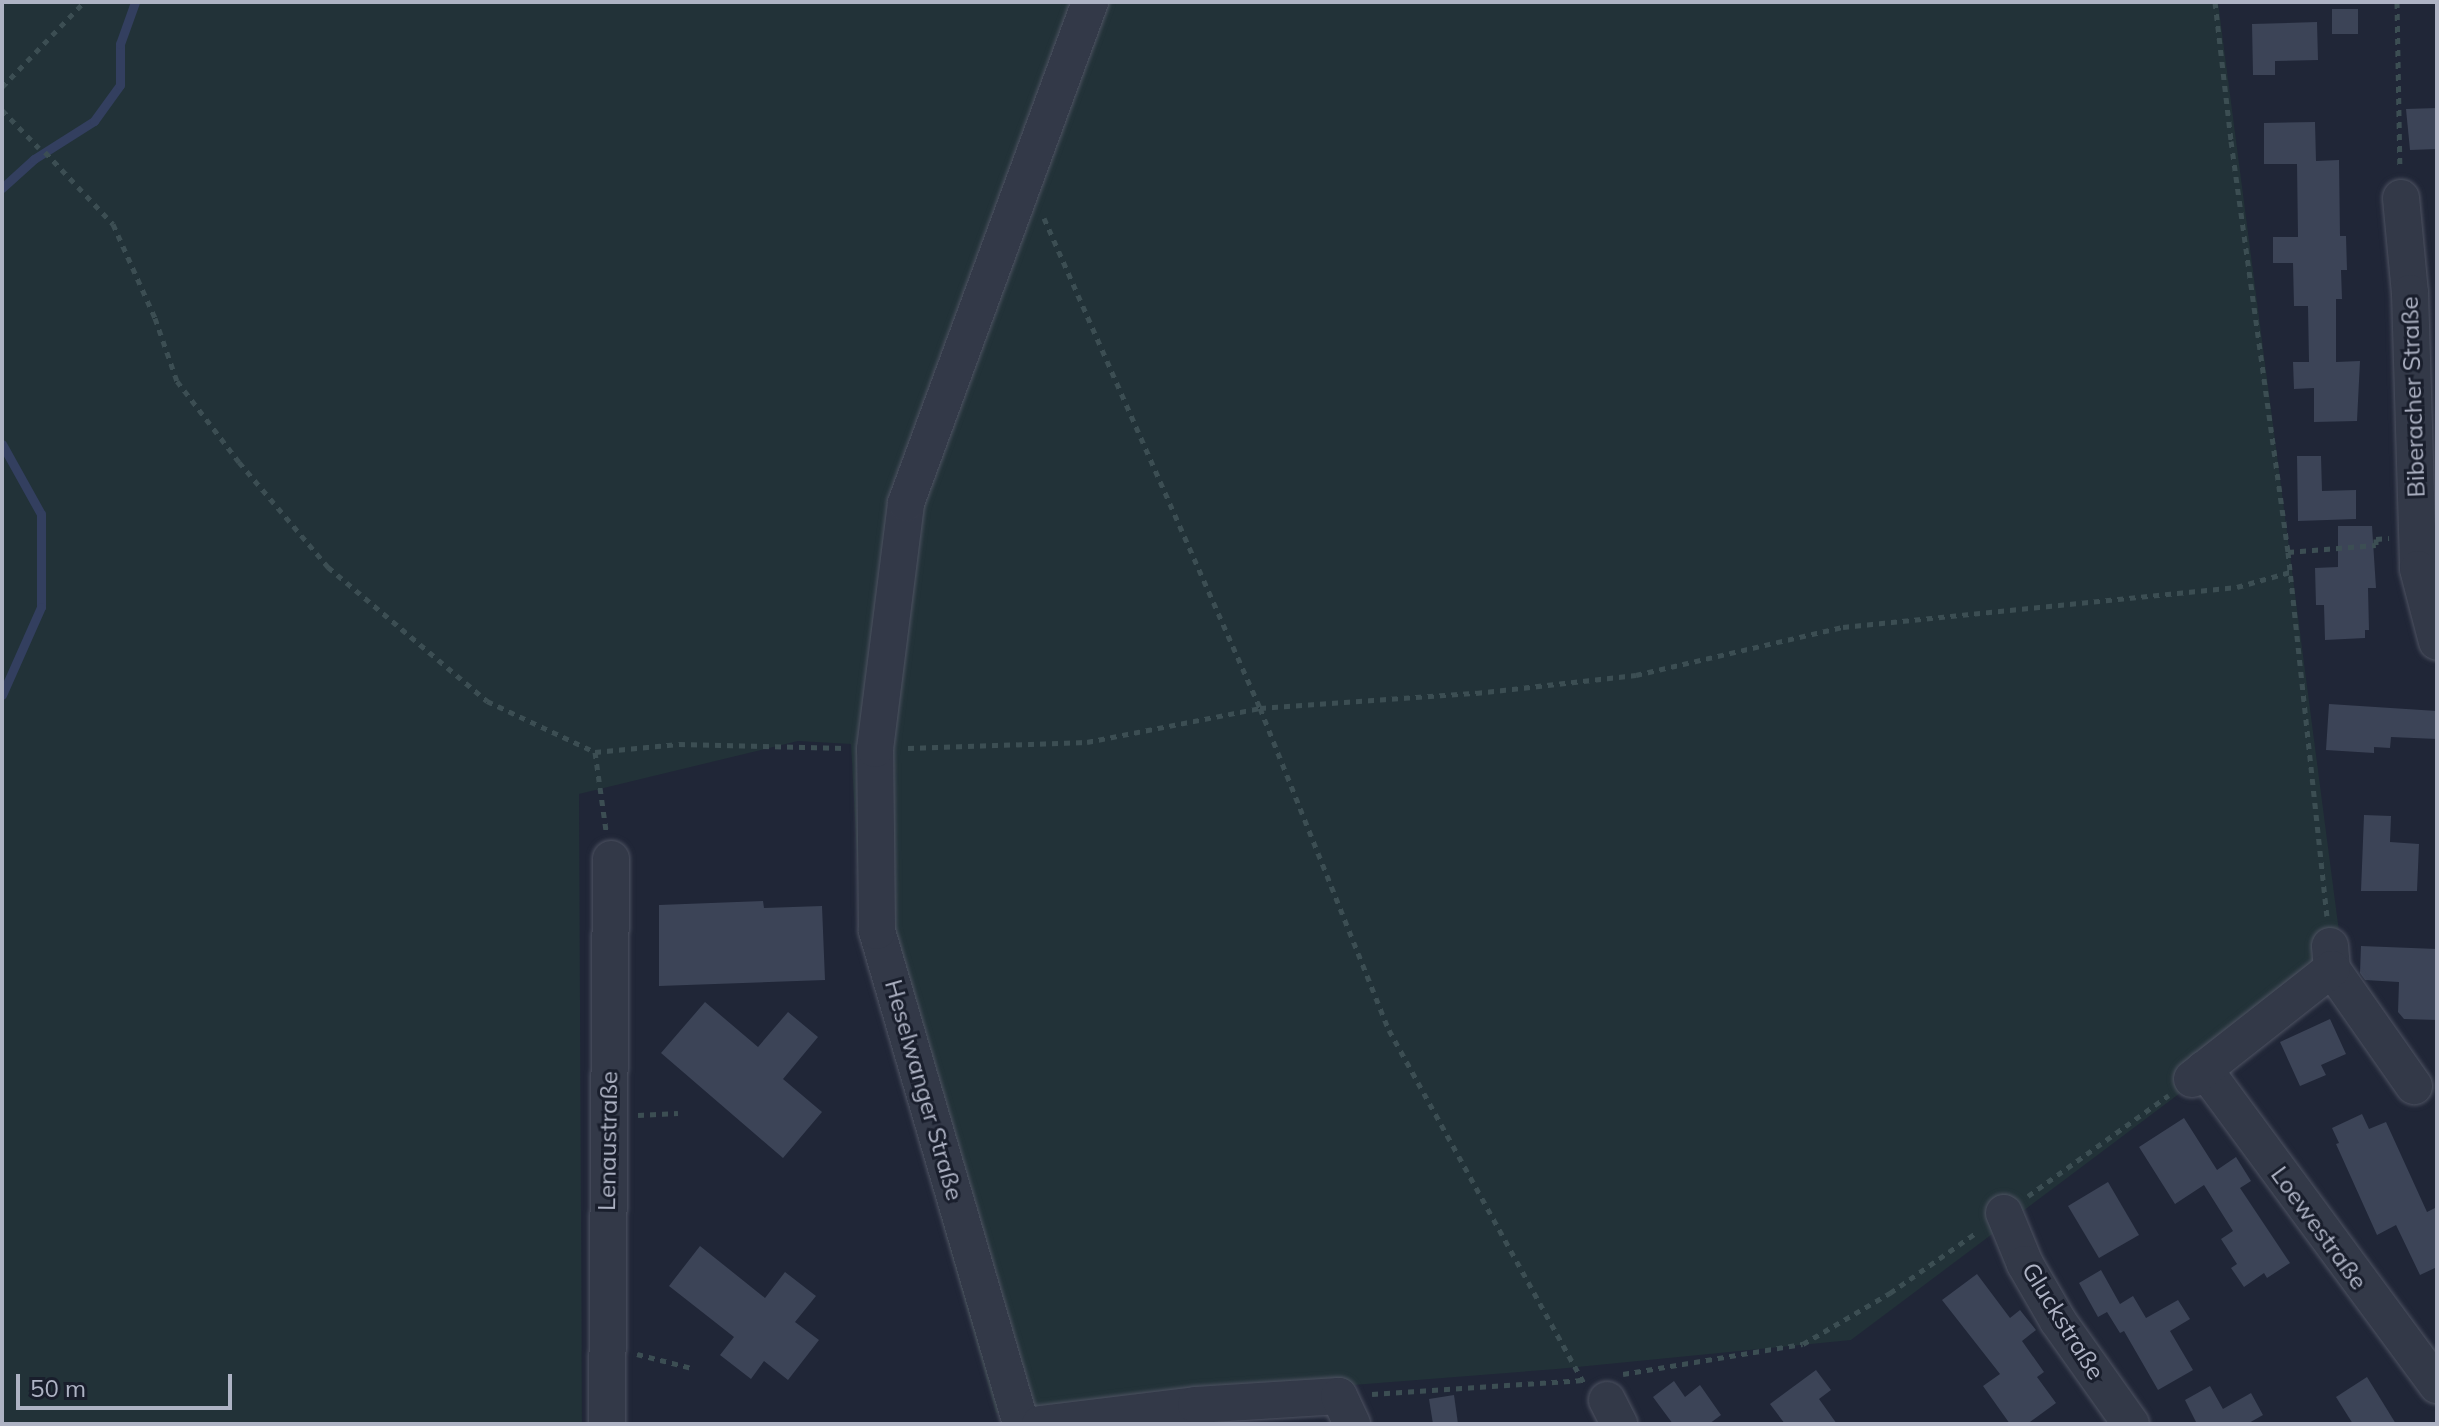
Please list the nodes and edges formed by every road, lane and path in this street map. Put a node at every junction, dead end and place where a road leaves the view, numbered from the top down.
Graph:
1 (84, 2) edge
2 (1090, 2) edge
3 (2215, 2) edge
4 (2397, 2) edge
5 (2, 87) edge
6 (2, 110) edge
7 (1024, 182) junction
8 (2401, 198) joint
9 (2417, 537) junction
10 (2288, 552) junction
11 (2290, 572) junction
12 (2437, 642) edge
13 (1260, 708) junction
14 (875, 749) junction
15 (595, 752) junction
16 (611, 859) joint
17 (2331, 957) junction
18 (2198, 1074) junction
19 (2414, 1086) dead end
20 (2004, 1213) junction
21 (605, 1346) junction
22 (692, 1368) dead end
23 (2437, 1385) edge
24 (1603, 1392) edge
25 (1345, 1410) edge
26 (1170, 1417) edge
27 (607, 1424) edge
28 (1021, 1424) edge
29 (1040, 1424) edge
30 (2131, 1424) edge

1 - 5 path
2 - 7 street, Heselwanger Straße
3 - 10 path
4 - 8 path
6 - 15 path
7 - 13 path
7 - 14 street, Heselwanger Straße
8 - 9 street, Biberacher Straße
9 - 10 path
9 - 12 street, Biberacher Straße
10 - 11 path
11 - 13 path
11 - 17 path
13 - 14 path
13 - 24 path
14 - 15 path
14 - 28 street, Heselwanger Straße
15 - 16 path
16 - 21 street, Lenaustraße
17 - 18 street
17 - 19 street
18 - 20 path
18 - 23 street, Loewestraße
20 - 24 path
20 - 30 street, Gluckstraße
21 - 22 path
21 - 27 street, Lenaustraße
24 - 25 path
25 - 26 street
26 - 29 street

